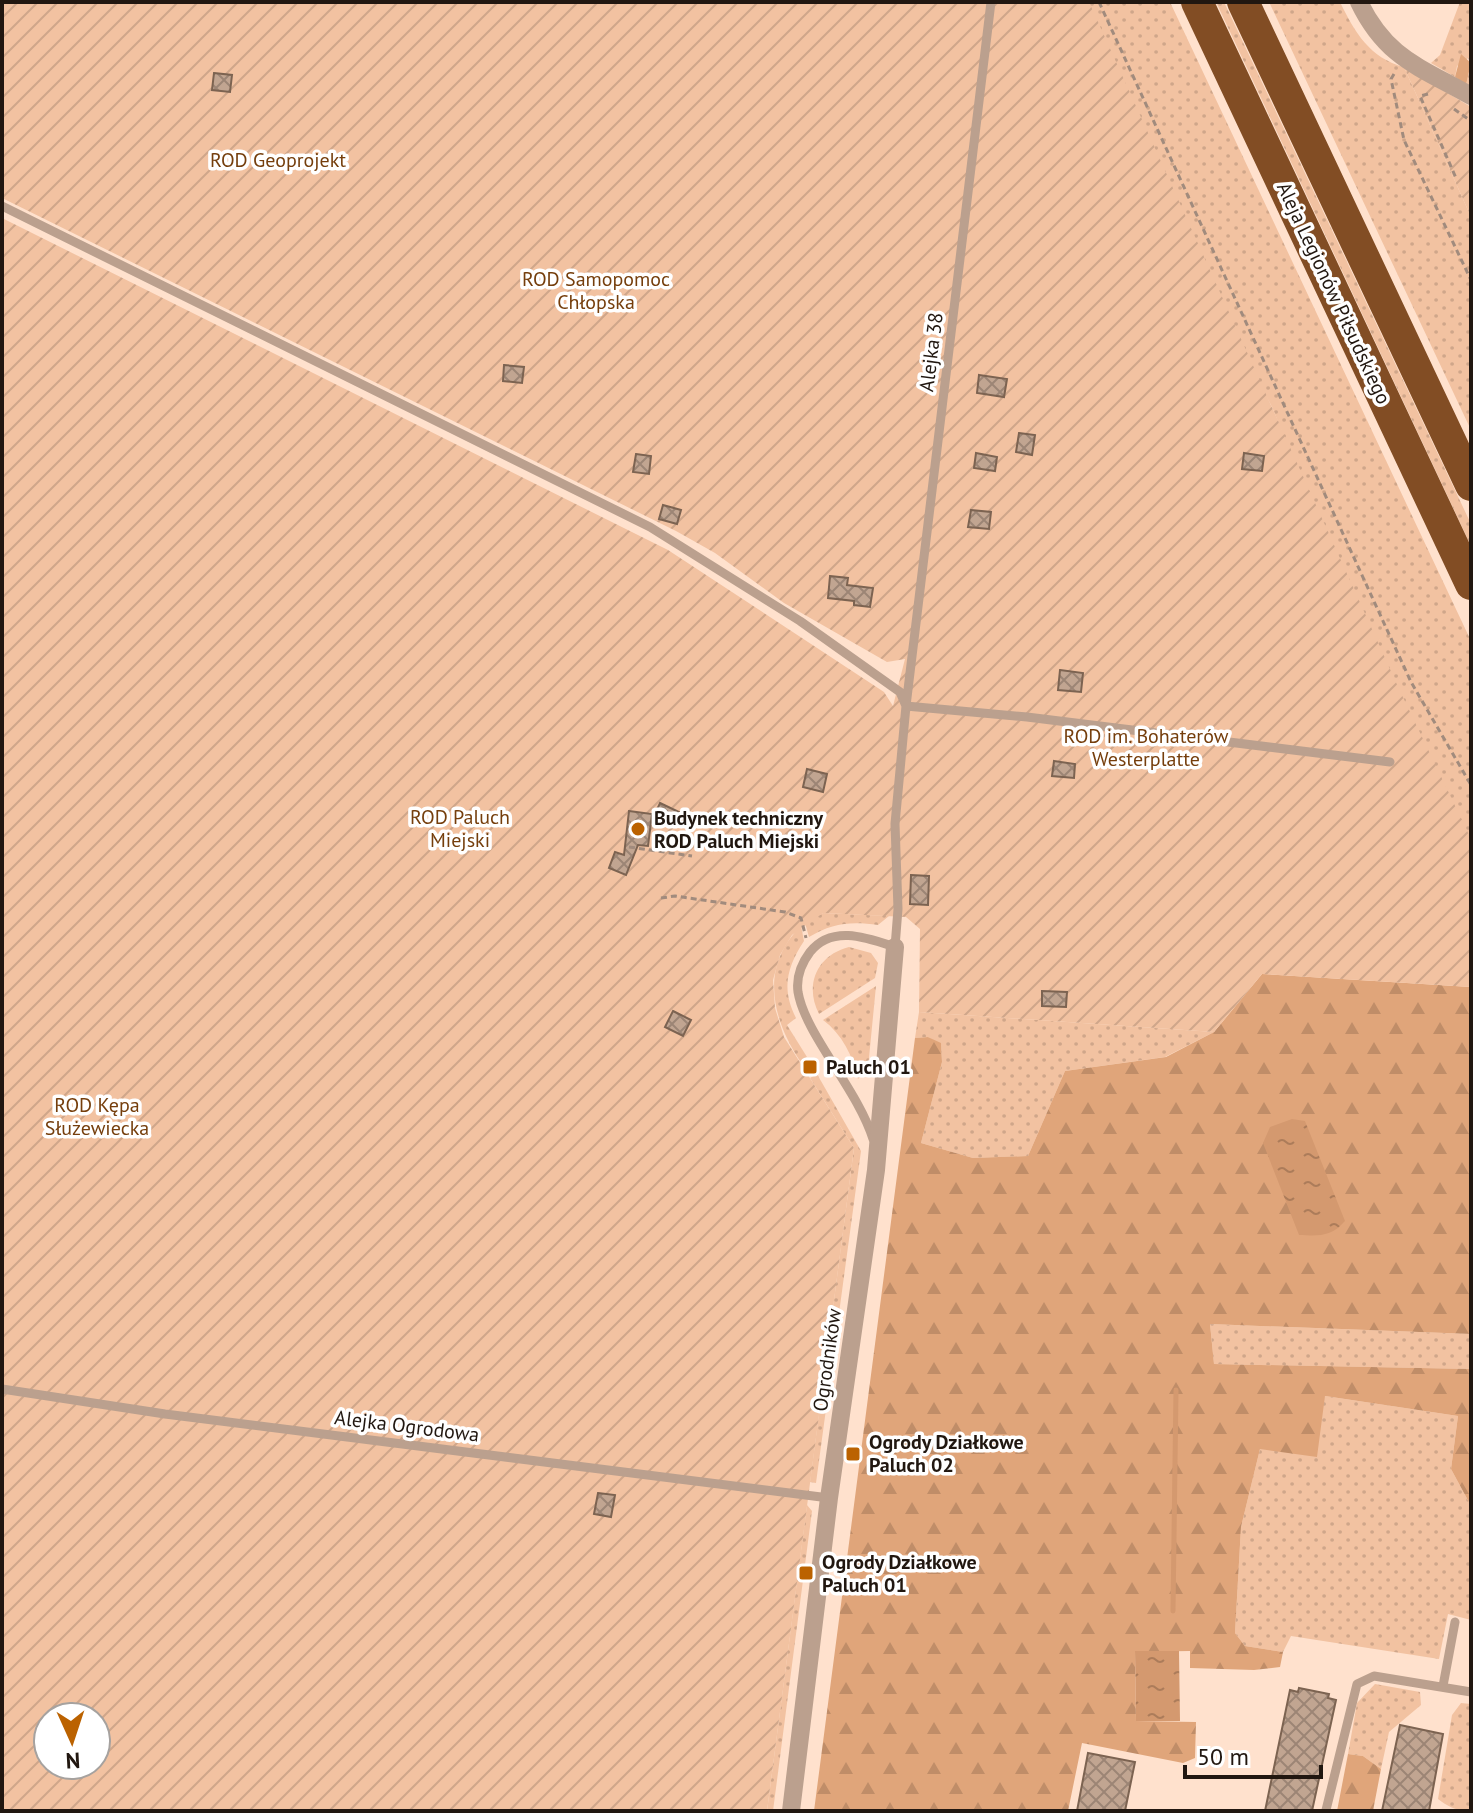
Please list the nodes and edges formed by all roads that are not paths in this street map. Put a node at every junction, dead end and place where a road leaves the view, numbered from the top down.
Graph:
1 (991, 2) edge
2 (1197, 2) edge
3 (1243, 2) edge
4 (1359, 2) edge
5 (1471, 96) edge
6 (2, 206) edge
7 (1471, 485) edge
8 (1471, 584) edge
9 (906, 706) junction
10 (1390, 762) dead end
11 (898, 914) joint
12 (895, 947) junction
13 (876, 1170) junction
14 (2, 1389) edge
15 (829, 1498) junction
16 (1455, 1622) dead end
17 (1443, 1686) junction
18 (1471, 1692) edge
19 (1326, 1810) edge
20 (791, 1811) edge

1 - 9 lane, Alejka 38
2 - 8 highway, Aleja Legionów Piłsudskiego
3 - 7 highway, Aleja Legionów Piłsudskiego
4 - 5 street
6 - 9 lane
9 - 10 lane
9 - 11 lane, Alejka 38
11 - 12 lane, Ogrodników
12 - 13 street, Ogrodników
12 - 13 lane
13 - 15 street, Ogrodników
14 - 15 lane, Alejka Ogrodowa
15 - 20 street, Ogrodników
16 - 17 lane
17 - 18 lane
17 - 19 lane

